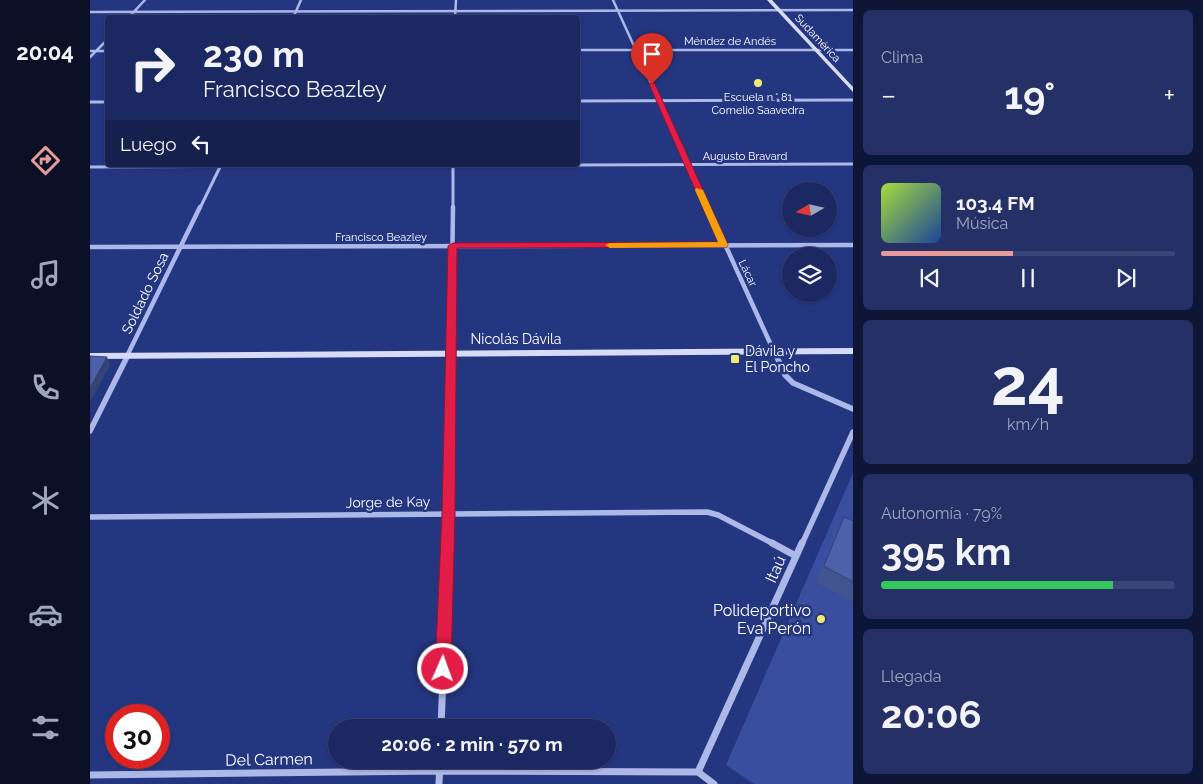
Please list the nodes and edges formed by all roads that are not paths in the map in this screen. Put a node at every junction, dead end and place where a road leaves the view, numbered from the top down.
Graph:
1 (145, 0) edge
2 (302, 0) edge
3 (456, 0) edge
4 (613, 0) edge
5 (769, 0) edge
6 (618, 10) junction
7 (778, 10) junction
8 (853, 10) edge
9 (456, 11) junction
10 (90, 12) edge
11 (133, 12) junction
12 (296, 12) junction
13 (130, 15) edge
14 (294, 15) edge
15 (456, 15) edge
16 (105, 42) edge
17 (580, 50) edge
18 (636, 50) junction
19 (816, 50) junction
20 (853, 50) edge
21 (96, 51) junction
22 (105, 51) edge
23 (90, 52) edge
24 (90, 57) edge
25 (853, 90) edge
26 (853, 100) edge
27 (580, 101) edge
28 (660, 101) junction
29 (90, 102) edge
30 (105, 102) edge
31 (853, 164) edge
32 (580, 165) edge
33 (688, 165) junction
34 (90, 167) edge
35 (105, 167) edge
36 (220, 167) edge
37 (453, 167) edge
38 (724, 245) junction
39 (853, 245) edge
40 (453, 246) junction
41 (90, 247) edge
42 (180, 247) junction
43 (774, 350) junction
44 (853, 351) edge
45 (450, 353) junction
46 (90, 356) edge
47 (127, 356) junction
48 (853, 409) edge
49 (90, 431) edge
50 (853, 432) edge
51 (449, 514) junction
52 (90, 517) edge
53 (796, 556) junction
54 (441, 719) edge
55 (440, 771) junction
56 (698, 772) junction
57 (90, 775) edge
58 (439, 784) edge
59 (714, 784) edge

1 - 11 street
2 - 12 street
3 - 9 street
4 - 6 street, Lácar
5 - 7 street, Sudamérica
6 - 7 street
6 - 9 street
6 - 18 street, Lácar
7 - 8 street
7 - 19 street, Sudamérica
9 - 12 street
9 - 15 street
10 - 11 street
11 - 12 street
11 - 13 street
12 - 14 street
16 - 21 street
17 - 18 street, Méndez de Andés
18 - 19 street, Méndez de Andés
18 - 28 street, Lácar
19 - 20 street, Méndez de Andés
19 - 25 street, Sudamérica
21 - 22 street
21 - 23 street
21 - 24 street
26 - 28 street
27 - 28 street
28 - 33 street, Lácar
29 - 30 street
31 - 33 street, Augusto Bravard
32 - 33 street, Augusto Bravard
33 - 38 street, Lácar
34 - 35 street
36 - 42 street, Soldado Sosa
37 - 40 street
38 - 39 street, Francisco Beazley
38 - 40 street, Francisco Beazley
38 - 43 street, Lácar
40 - 42 street, Francisco Beazley
40 - 45 street
41 - 42 street, Francisco Beazley
42 - 47 street, Soldado Sosa
43 - 44 street, Nicolás Dávila
43 - 45 street, Nicolás Dávila
43 - 48 street, Lácar
45 - 47 street, Nicolás Dávila
45 - 51 street
46 - 47 street, Nicolás Dávila
47 - 49 street, Soldado Sosa
50 - 53 street, Itaú
51 - 52 street, Jorge de Kay
51 - 53 street, Jorge de Kay
51 - 54 street
53 - 56 street, Itaú
55 - 56 street, Del Carmen
55 - 57 street, Del Carmen
55 - 58 street
56 - 59 street

